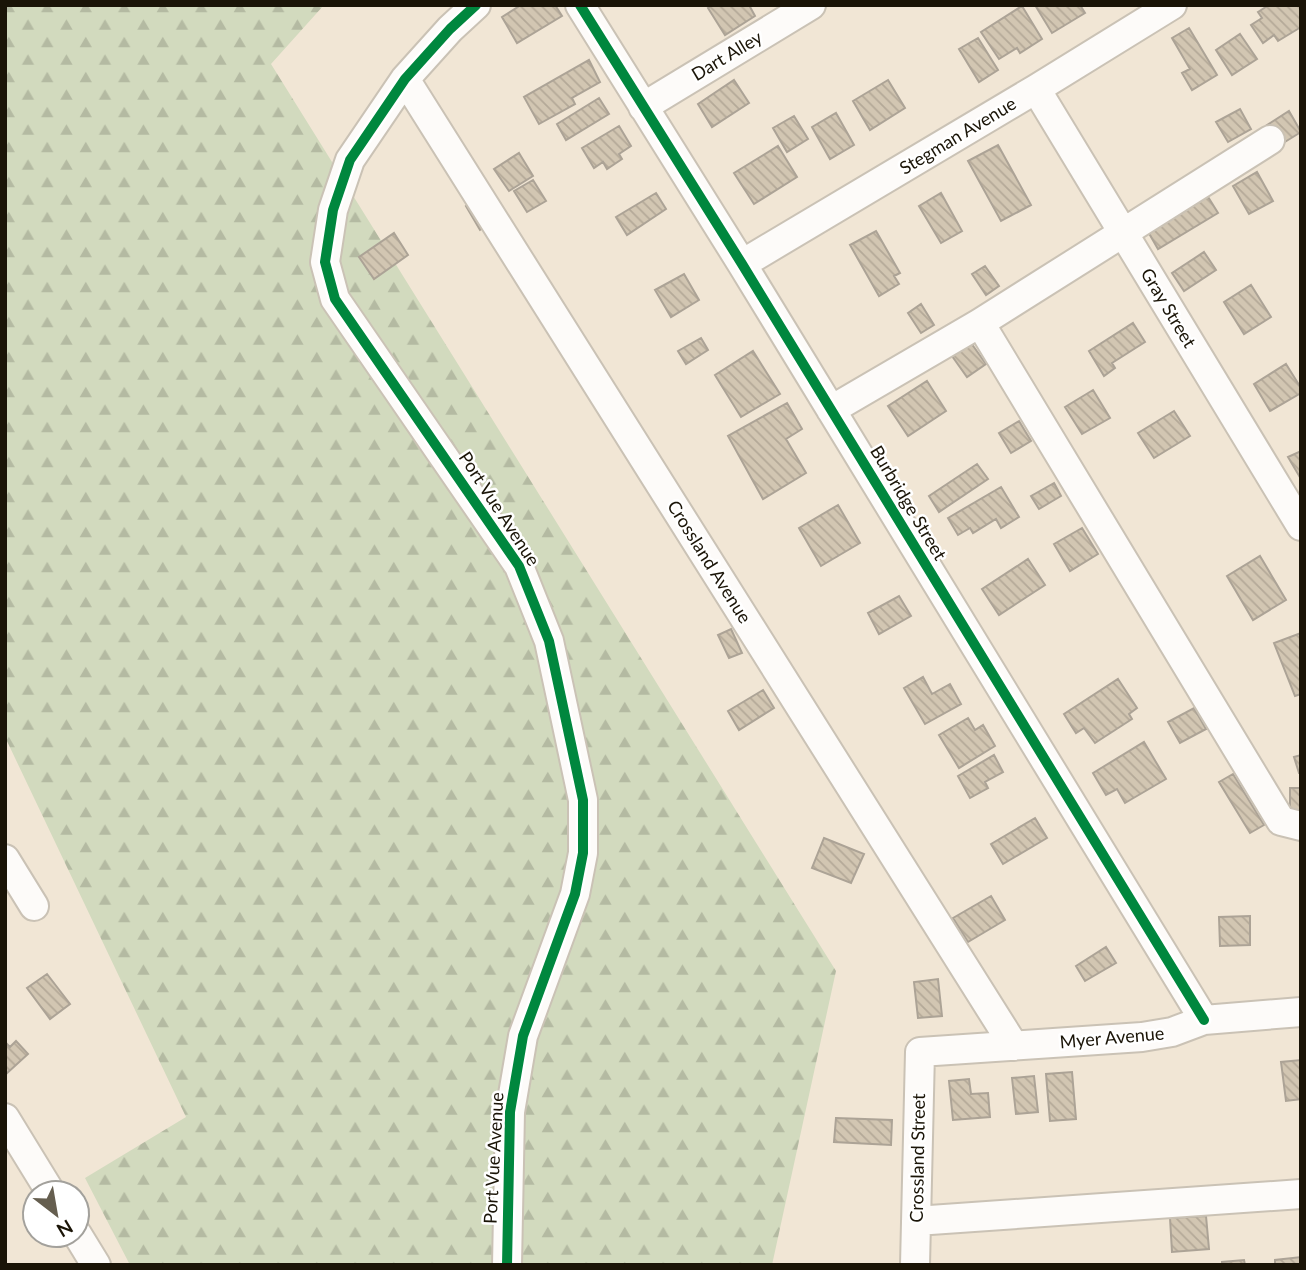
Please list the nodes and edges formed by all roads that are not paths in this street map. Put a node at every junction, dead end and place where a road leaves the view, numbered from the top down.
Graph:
1 (476, 5) edge
2 (580, 5) edge
3 (811, 5) edge
4 (1172, 5) edge
5 (405, 79) junction
6 (1036, 89) junction
7 (643, 107) junction
8 (1270, 140) dead end
9 (1122, 232) junction
10 (742, 264) junction
11 (980, 323) junction
12 (831, 410) junction
13 (1301, 526) edge
14 (1301, 826) edge
15 (5, 859) edge
16 (34, 906) dead end
17 (1301, 1012) edge
18 (1204, 1020) junction
19 (1014, 1046) junction
20 (920, 1052) joint
21 (5, 1118) edge
22 (42, 1179) edge
23 (1301, 1194) edge
24 (916, 1221) junction
25 (86, 1249) edge
26 (96, 1265) edge
27 (507, 1265) edge
28 (915, 1265) edge

1 - 5 street, Port Vue Avenue
2 - 7 street, Burbridge Street
3 - 7 street, Dart Alley
4 - 6 street, Stegman Avenue
5 - 19 street, Crossland Avenue
5 - 27 street, Port Vue Avenue
6 - 9 street, Gray Street
6 - 10 street, Stegman Avenue
7 - 10 street, Burbridge Street
8 - 9 street
9 - 11 street
9 - 13 street, Gray Street
10 - 12 street, Burbridge Street
11 - 12 street
11 - 14 street
12 - 18 street, Burbridge Street
15 - 16 street
17 - 18 street, Myer Avenue
18 - 19 street, Myer Avenue
19 - 20 street, Myer Avenue
20 - 24 street, Crossland Street
21 - 22 street
23 - 24 street
24 - 28 street, Crossland Street
25 - 26 street

